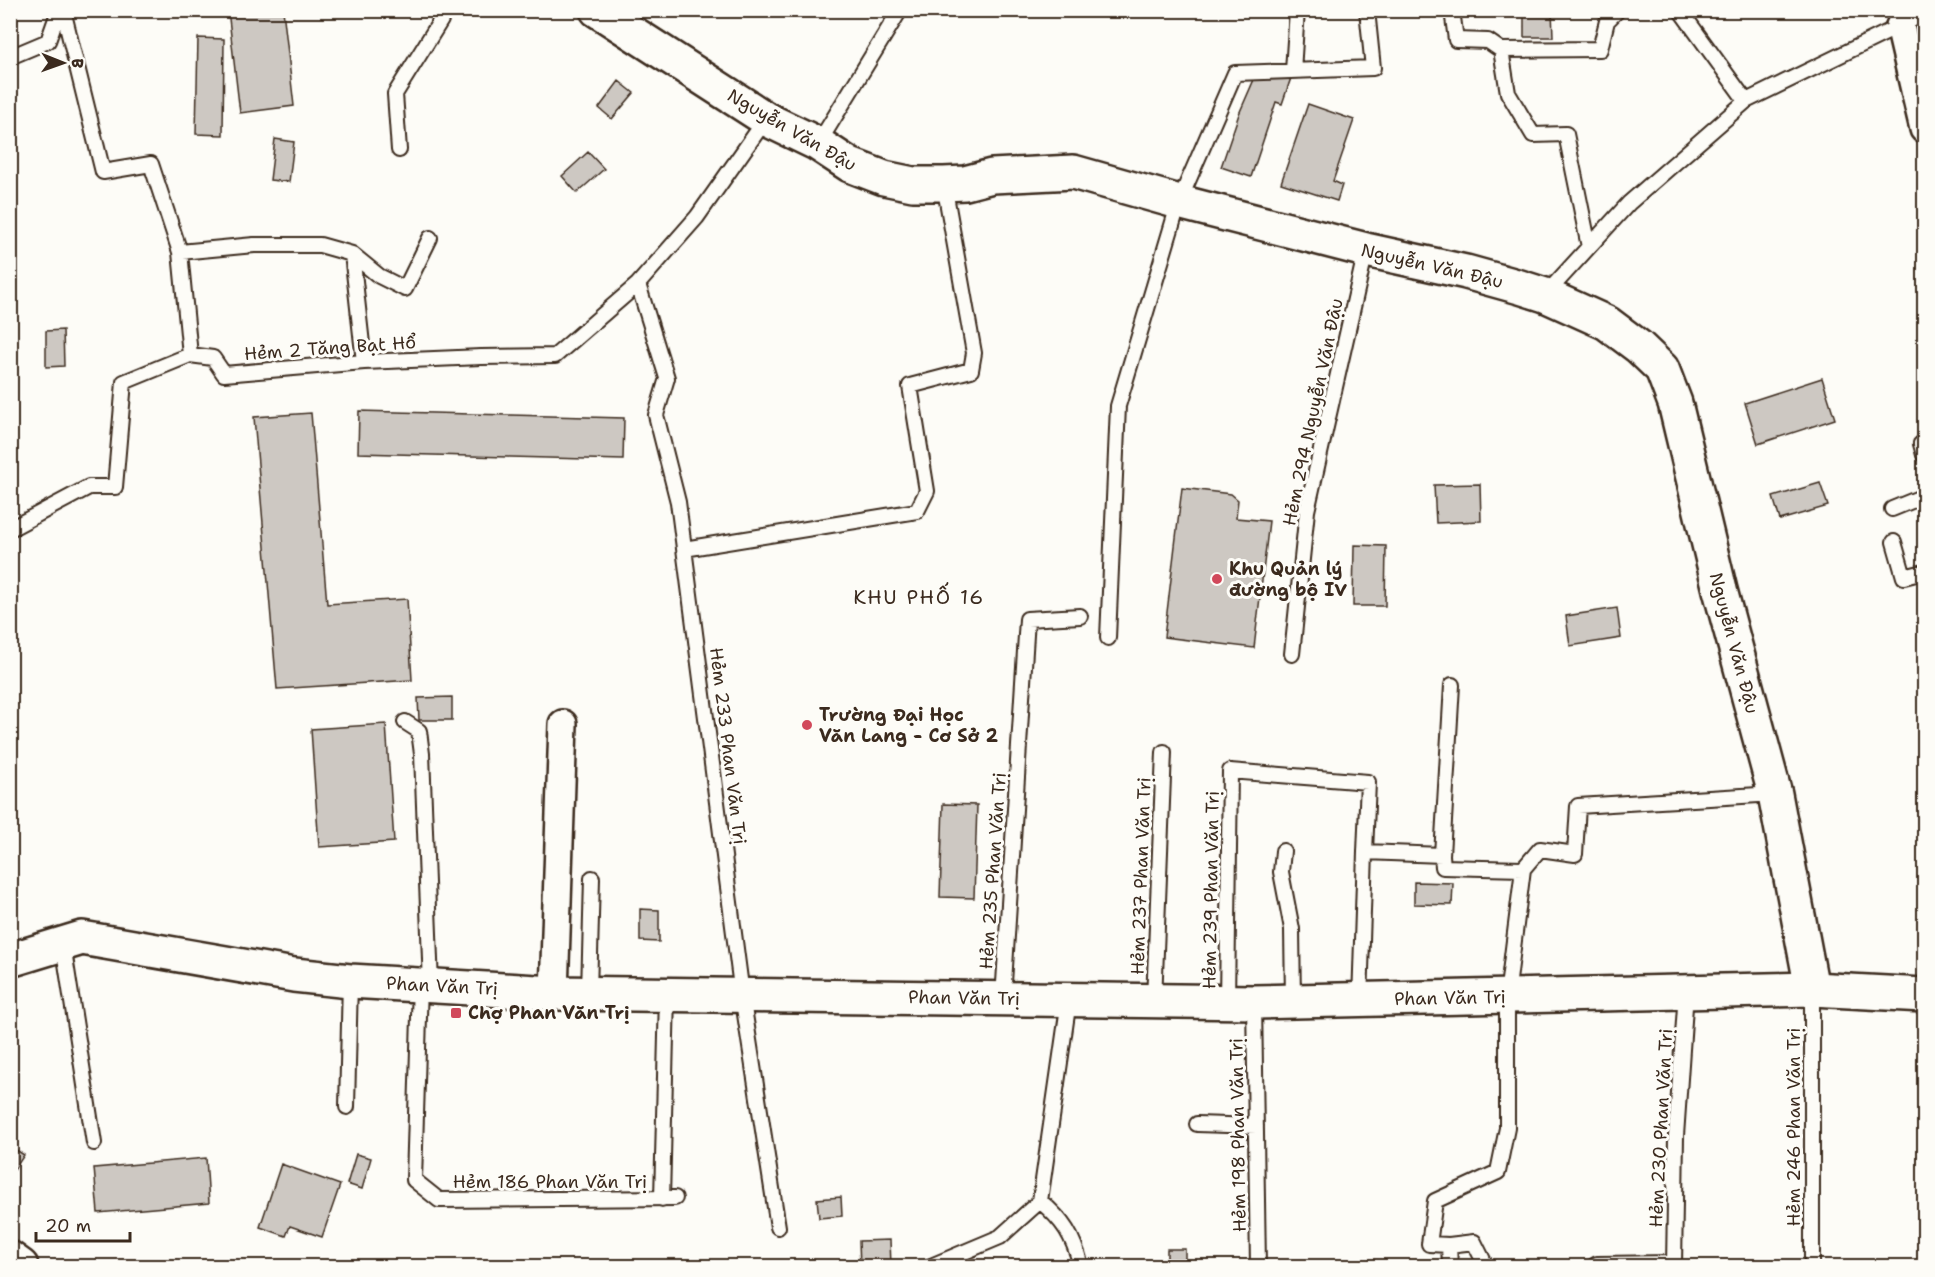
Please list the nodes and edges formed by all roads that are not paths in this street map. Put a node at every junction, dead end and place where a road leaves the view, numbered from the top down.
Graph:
1 (59, 10) edge
2 (63, 10) edge
3 (436, 10) edge
4 (597, 10) edge
5 (900, 10) edge
6 (1297, 10) edge
7 (1367, 10) edge
8 (1452, 10) edge
9 (1618, 10) edge
10 (1680, 10) edge
11 (1924, 13) edge
12 (1900, 26) junction
13 (1501, 50) junction
14 (10, 57) edge
15 (1293, 71) junction
16 (1746, 100) junction
17 (766, 119) junction
18 (1924, 129) edge
19 (818, 144) junction
20 (399, 150) dead end
21 (944, 184) junction
22 (1179, 202) junction
23 (430, 238) dead end
24 (1589, 247) junction
25 (1366, 250) junction
26 (180, 252) junction
27 (352, 254) junction
28 (638, 284) junction
29 (1545, 296) junction
30 (190, 355) junction
31 (364, 362) junction
32 (1924, 442) edge
33 (1924, 455) edge
34 (1924, 496) edge
35 (1892, 509) dead end
36 (10, 529) edge
37 (1894, 542) dead end
38 (684, 549) junction
39 (1924, 574) edge
40 (1080, 616) dead end
41 (1108, 638) dead end
42 (1292, 654) dead end
43 (1452, 685) dead end
44 (405, 722) dead end
45 (563, 724) dead end
46 (1164, 752) dead end
47 (1774, 794) junction
48 (1283, 851) dead end
49 (1365, 852) junction
50 (1442, 855) junction
51 (1522, 869) junction
52 (592, 878) dead end
53 (63, 944) junction
54 (10, 960) edge
55 (350, 981) junction
56 (426, 984) junction
57 (1812, 988) junction
58 (1686, 992) junction
59 (554, 993) junction
60 (589, 993) junction
61 (667, 994) junction
62 (742, 995) junction
63 (1924, 995) edge
64 (1507, 996) junction
65 (1002, 999) junction
66 (1069, 999) junction
67 (1360, 1000) junction
68 (1154, 1001) junction
69 (1293, 1001) junction
70 (1240, 1002) junction
71 (348, 1107) dead end
72 (1197, 1124) dead end
73 (1256, 1126) junction
74 (93, 1143) dead end
75 (1040, 1201) junction
76 (778, 1227) dead end
77 (1449, 1245) junction
78 (10, 1258) edge
79 (1674, 1265) edge
80 (21, 1266) edge
81 (931, 1266) edge
82 (1081, 1266) edge
83 (1258, 1266) edge
84 (1450, 1266) edge
85 (1486, 1266) edge
86 (1594, 1266) edge
87 (1812, 1266) edge

1 - 14 lane
2 - 26 lane
3 - 20 lane
4 - 17 main road, Nguyễn Văn Đậu
5 - 19 lane
6 - 15 lane
7 - 15 lane
8 - 13 lane
9 - 13 lane
10 - 16 lane
11 - 12 lane
12 - 16 lane
12 - 18 street
13 - 24 lane
15 - 22 lane
16 - 24 lane
17 - 19 main road, Nguyễn Văn Đậu
17 - 28 lane, Hẻm 2 Tăng Bạt Hổ
19 - 21 main road, Nguyễn Văn Đậu
21 - 22 main road, Nguyễn Văn Đậu
21 - 38 lane
22 - 25 main road, Nguyễn Văn Đậu
22 - 41 lane
23 - 27 lane
24 - 29 lane
25 - 29 main road, Nguyễn Văn Đậu
25 - 42 lane, Hẻm 294 Nguyễn Văn Đậu
26 - 27 lane
26 - 30 lane
27 - 31 lane
28 - 31 lane, Hẻm 2 Tăng Bạt Hổ
28 - 38 lane, Hẻm 233 Phan Văn Trị
29 - 47 main road, Nguyễn Văn Đậu
30 - 31 lane, Hẻm 2 Tăng Bạt Hổ
30 - 36 lane
32 - 33 lane
34 - 35 lane
37 - 39 lane
38 - 62 lane, Hẻm 233 Phan Văn Trị
40 - 65 lane, Hẻm 235 Phan Văn Trị
43 - 50 lane
44 - 56 lane
45 - 59 street
46 - 68 lane, Hẻm 237 Phan Văn Trị
47 - 51 lane
47 - 57 main road, Nguyễn Văn Đậu
48 - 69 lane
49 - 50 lane
49 - 67 lane
49 - 70 lane, Hẻm 239 Phan Văn Trị
50 - 51 lane
51 - 64 lane
52 - 60 lane
53 - 54 main road, Phan Văn Trị
53 - 55 main road, Phan Văn Trị
53 - 74 lane
55 - 56 main road, Phan Văn Trị
55 - 71 lane
56 - 59 main road, Phan Văn Trị
56 - 61 lane, Hẻm 186 Phan Văn Trị
57 - 58 main road, Phan Văn Trị
57 - 63 main road, Phan Văn Trị
57 - 87 lane, Hẻm 246 Phan Văn Trị
58 - 64 main road, Phan Văn Trị
58 - 79 lane, Hẻm 230 Phan Văn Trị
59 - 60 main road, Phan Văn Trị
60 - 61 main road, Phan Văn Trị
61 - 62 main road, Phan Văn Trị
62 - 65 main road, Phan Văn Trị
62 - 76 lane, Hẻm 233 Phan Văn Trị
64 - 67 main road, Phan Văn Trị
64 - 77 lane
65 - 66 main road, Phan Văn Trị
66 - 68 main road, Phan Văn Trị
66 - 75 lane
67 - 69 main road, Phan Văn Trị
68 - 70 main road, Phan Văn Trị
69 - 70 main road, Phan Văn Trị
70 - 73 lane, Hẻm 198 Phan Văn Trị
72 - 73 lane
73 - 83 lane, Hẻm 198 Phan Văn Trị
75 - 81 lane
75 - 82 lane
77 - 84 lane
77 - 85 lane
78 - 80 main road
79 - 86 lane

